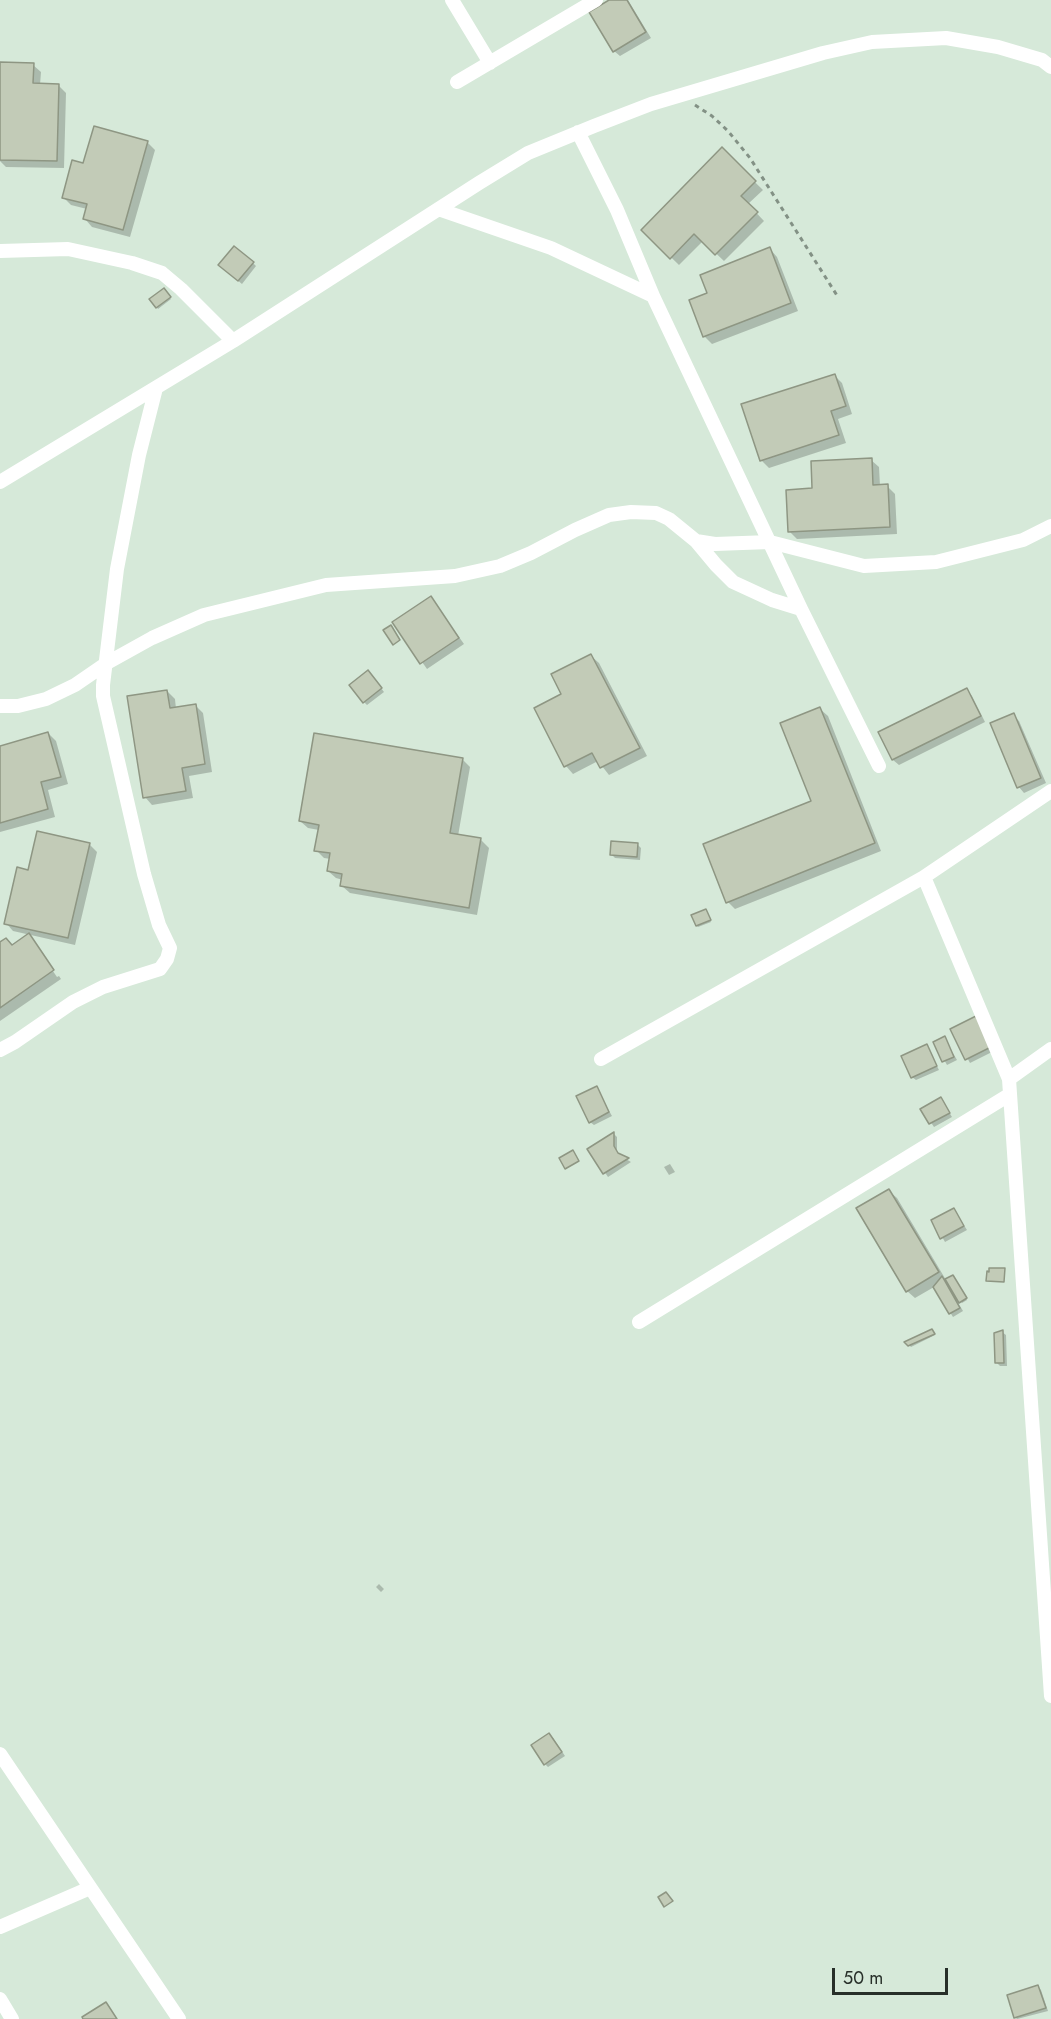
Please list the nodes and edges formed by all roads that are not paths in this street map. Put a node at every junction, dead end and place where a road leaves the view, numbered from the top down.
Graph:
1 (452, 0) edge
2 (589, 2) edge
3 (490, 63) junction
4 (1051, 67) edge
5 (457, 82) dead end
6 (578, 132) junction
7 (438, 209) junction
8 (0, 251) edge
9 (653, 296) junction
10 (233, 341) junction
11 (156, 388) junction
12 (0, 482) edge
13 (1051, 526) edge
14 (696, 541) junction
15 (770, 542) junction
16 (801, 609) junction
17 (107, 663) junction
18 (0, 706) edge
19 (879, 766) dead end
20 (1051, 791) edge
21 (924, 877) junction
22 (1051, 1049) edge
23 (0, 1050) edge
24 (601, 1059) dead end
25 (1009, 1079) junction
26 (1009, 1095) junction
27 (639, 1323) dead end
28 (1051, 1696) edge
29 (0, 1754) edge
30 (90, 1888) junction
31 (0, 1927) edge
32 (0, 1999) edge
33 (12, 2019) edge
34 (179, 2019) edge

1 - 3 street
2 - 3 street
3 - 5 street
4 - 6 street
6 - 7 street
6 - 9 street
7 - 9 street
7 - 10 street
8 - 10 street
9 - 15 street
10 - 11 street
11 - 12 street
11 - 17 street
13 - 15 street
14 - 15 street
14 - 16 street
14 - 17 street
15 - 16 street
16 - 19 street
17 - 18 street
17 - 23 street
20 - 21 street
21 - 24 street
21 - 25 street
22 - 25 street
25 - 26 street
26 - 27 street
26 - 28 street
29 - 30 street
30 - 31 street
30 - 34 street
32 - 33 street

